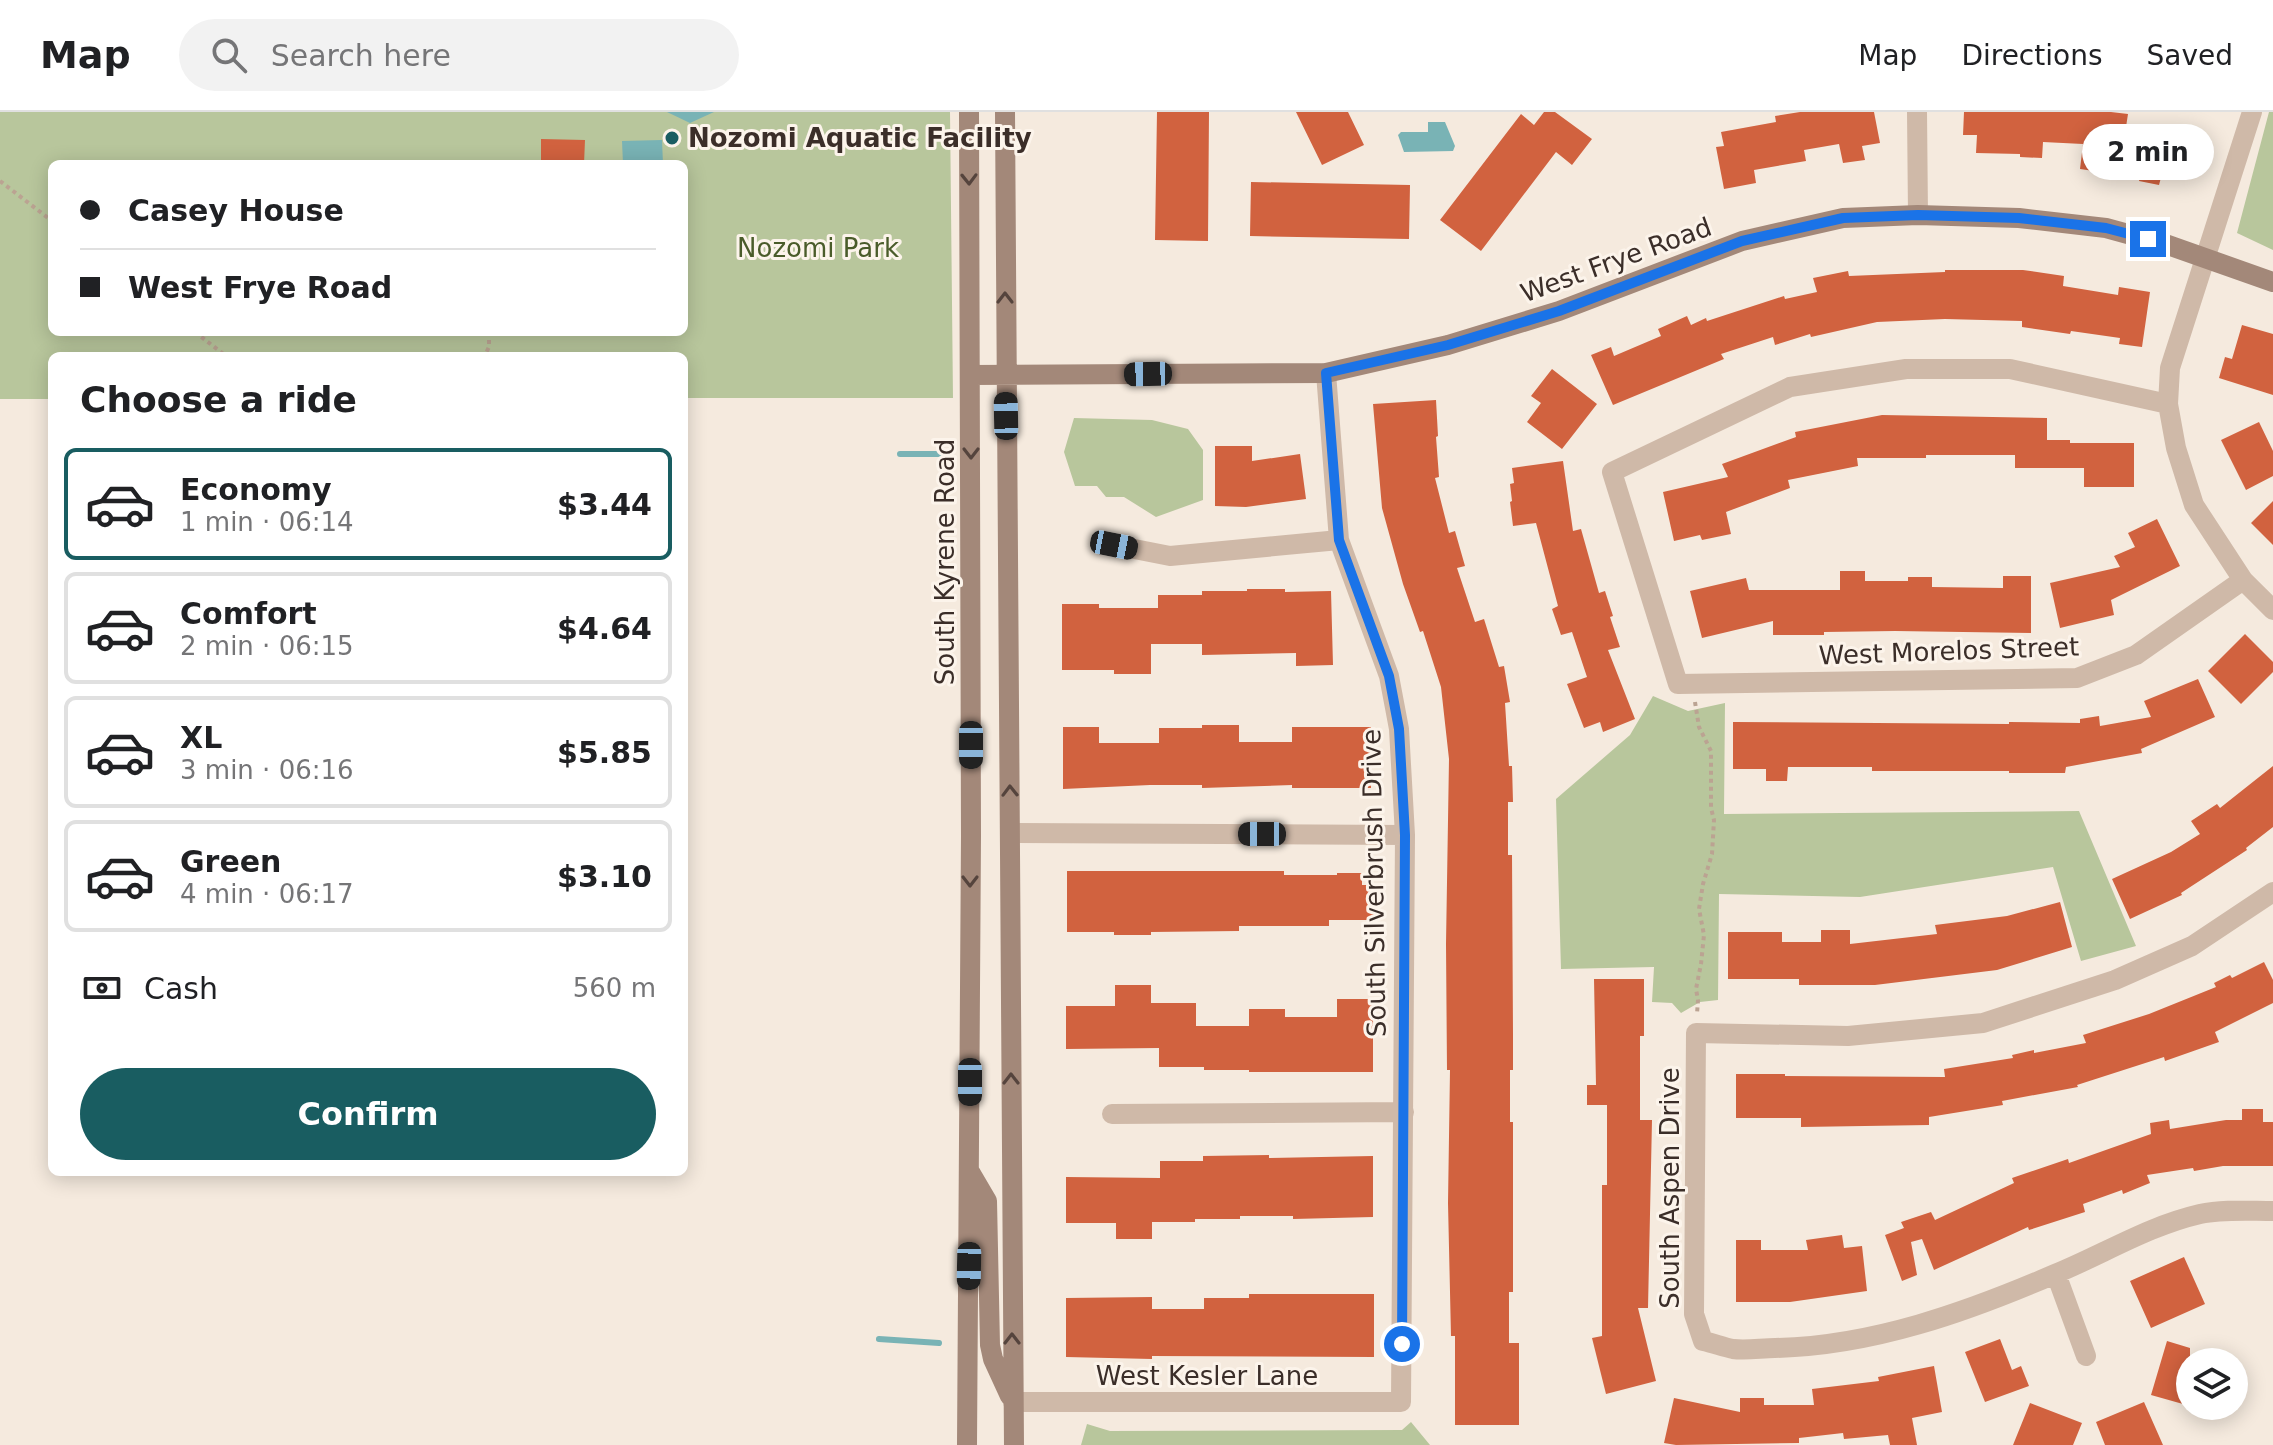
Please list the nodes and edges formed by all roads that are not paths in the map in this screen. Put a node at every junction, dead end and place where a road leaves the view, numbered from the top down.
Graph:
1 (969, 112) edge
2 (1005, 112) edge
3 (1917, 112) edge
4 (2252, 112) edge
5 (1918, 215) junction
6 (2205, 257) junction
7 (2273, 282) edge
8 (1326, 373) junction
9 (971, 375) junction
10 (1005, 376) junction
11 (2168, 404) junction
12 (1339, 540) junction
13 (1114, 545) dead end
14 (2243, 580) junction
15 (2273, 610) edge
16 (1010, 833) junction
17 (1405, 835) junction
18 (2273, 892) edge
19 (1404, 1112) junction
20 (1112, 1114) dead end
21 (970, 1172) junction
22 (2273, 1211) edge
23 (2056, 1274) junction
24 (2086, 1356) dead end
25 (1013, 1402) junction
26 (1401, 1402) joint
27 (967, 1445) edge
28 (1014, 1445) edge

1 -> 9 main road, South Kyrene Road
10 -> 2 main road
3 - 5 street
4 - 6 street
5 - 6 main road, West Frye Road
5 - 8 main road, West Frye Road
6 - 7 main road, West Frye Road
6 - 11 street
8 - 10 main road, West Frye Road
8 - 12 street, South Silverbrush Drive
9 - 10 main road, West Frye Road
9 -> 21 main road, South Kyrene Road
16 -> 10 main road
11 - 14 street
11 - 14 street, West Morelos Street
12 - 13 street
12 - 17 street, South Silverbrush Drive
14 - 15 street
16 - 17 street
25 -> 16 main road
17 - 19 street, South Silverbrush Drive
18 - 23 street, South Aspen Drive
19 - 20 street
19 - 26 street, South Silverbrush Drive
21 - 25 main road
21 - 27 main road, South Kyrene Road
22 - 23 street
23 - 24 street
25 - 26 street, West Kesler Lane
25 - 28 main road

